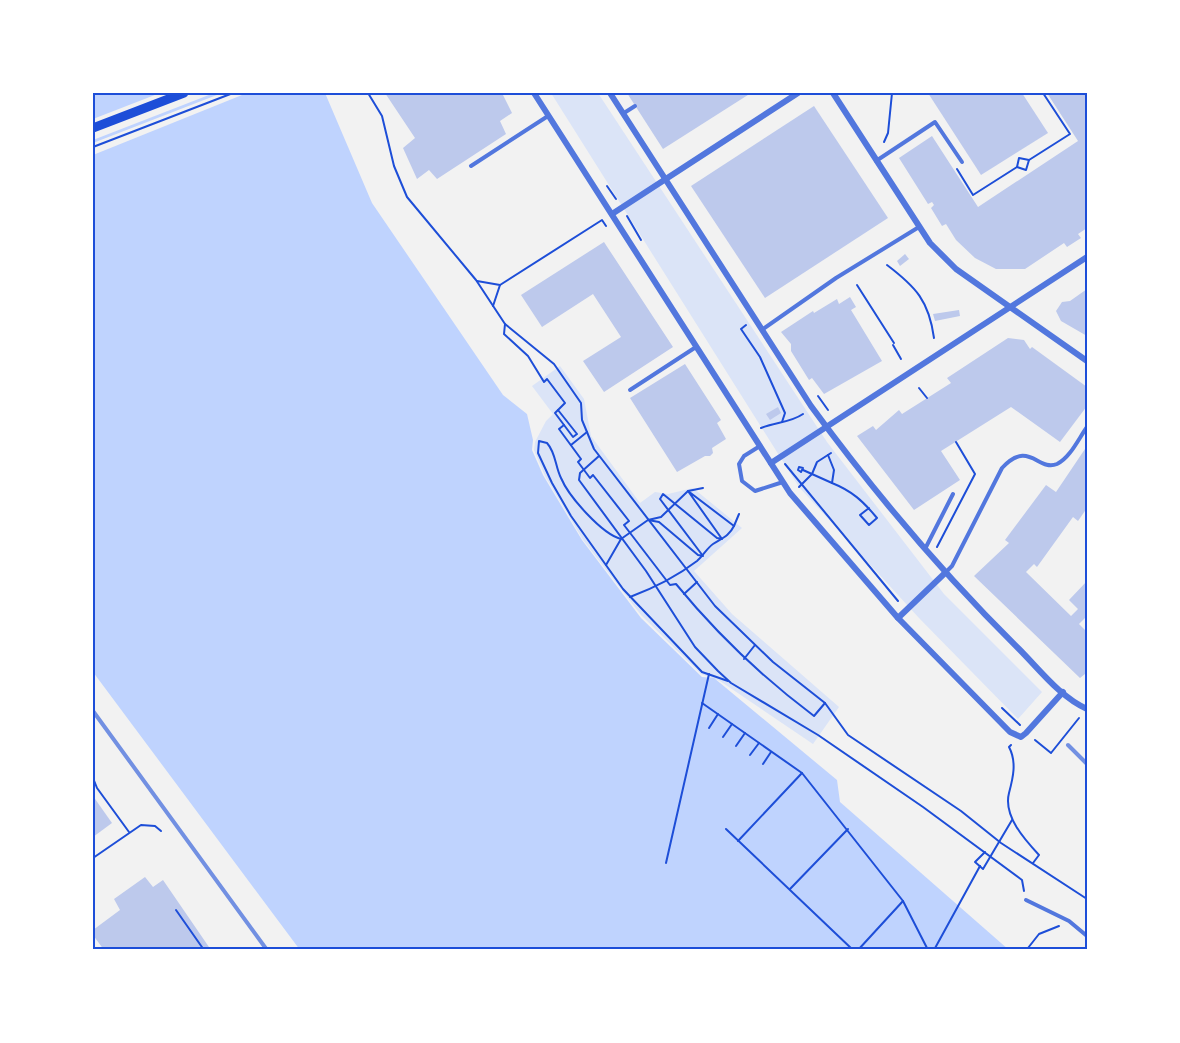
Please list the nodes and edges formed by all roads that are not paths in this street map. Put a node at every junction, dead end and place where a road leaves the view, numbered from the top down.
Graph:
1 (184, 93) edge
2 (534, 93) edge
3 (610, 93) edge
4 (798, 93) edge
5 (833, 93) edge
6 (635, 106) dead end
7 (623, 114) junction
8 (548, 115) junction
9 (93, 128) edge
10 (876, 161) junction
11 (962, 162) dead end
12 (471, 166) dead end
13 (666, 179) junction
14 (612, 214) junction
15 (919, 227) junction
16 (1087, 257) edge
17 (1012, 307) junction
18 (763, 329) junction
19 (697, 347) junction
20 (1087, 361) edge
21 (630, 390) dead end
22 (827, 427) junction
23 (1087, 427) edge
24 (759, 446) junction
25 (771, 464) junction
26 (783, 482) junction
27 (952, 494) dead end
28 (925, 549) junction
29 (945, 573) junction
30 (898, 618) junction
31 (1063, 692) junction
32 (1087, 709) edge
33 (1026, 900) road end
34 (1087, 936) edge

1 - 9 main road
2 - 8 street
3 - 7 street
4 - 13 street
5 - 10 street
6 - 7 lane
7 - 13 street
8 - 12 lane
8 - 14 street
10 - 11 lane
10 - 15 street
13 - 14 street
13 - 18 street
14 - 19 street
15 - 17 street
15 - 18 lane
16 - 17 street
17 - 20 street
17 - 22 street
18 - 22 street
19 - 21 lane
19 - 24 street
22 - 25 street
22 - 28 street
23 - 29 lane
24 - 25 street
24 - 26 lane
25 - 26 street
26 - 30 street
27 - 28 lane
28 - 29 street
29 - 30 street
29 - 31 street
30 - 31 street
31 - 32 street
33 - 34 lane

